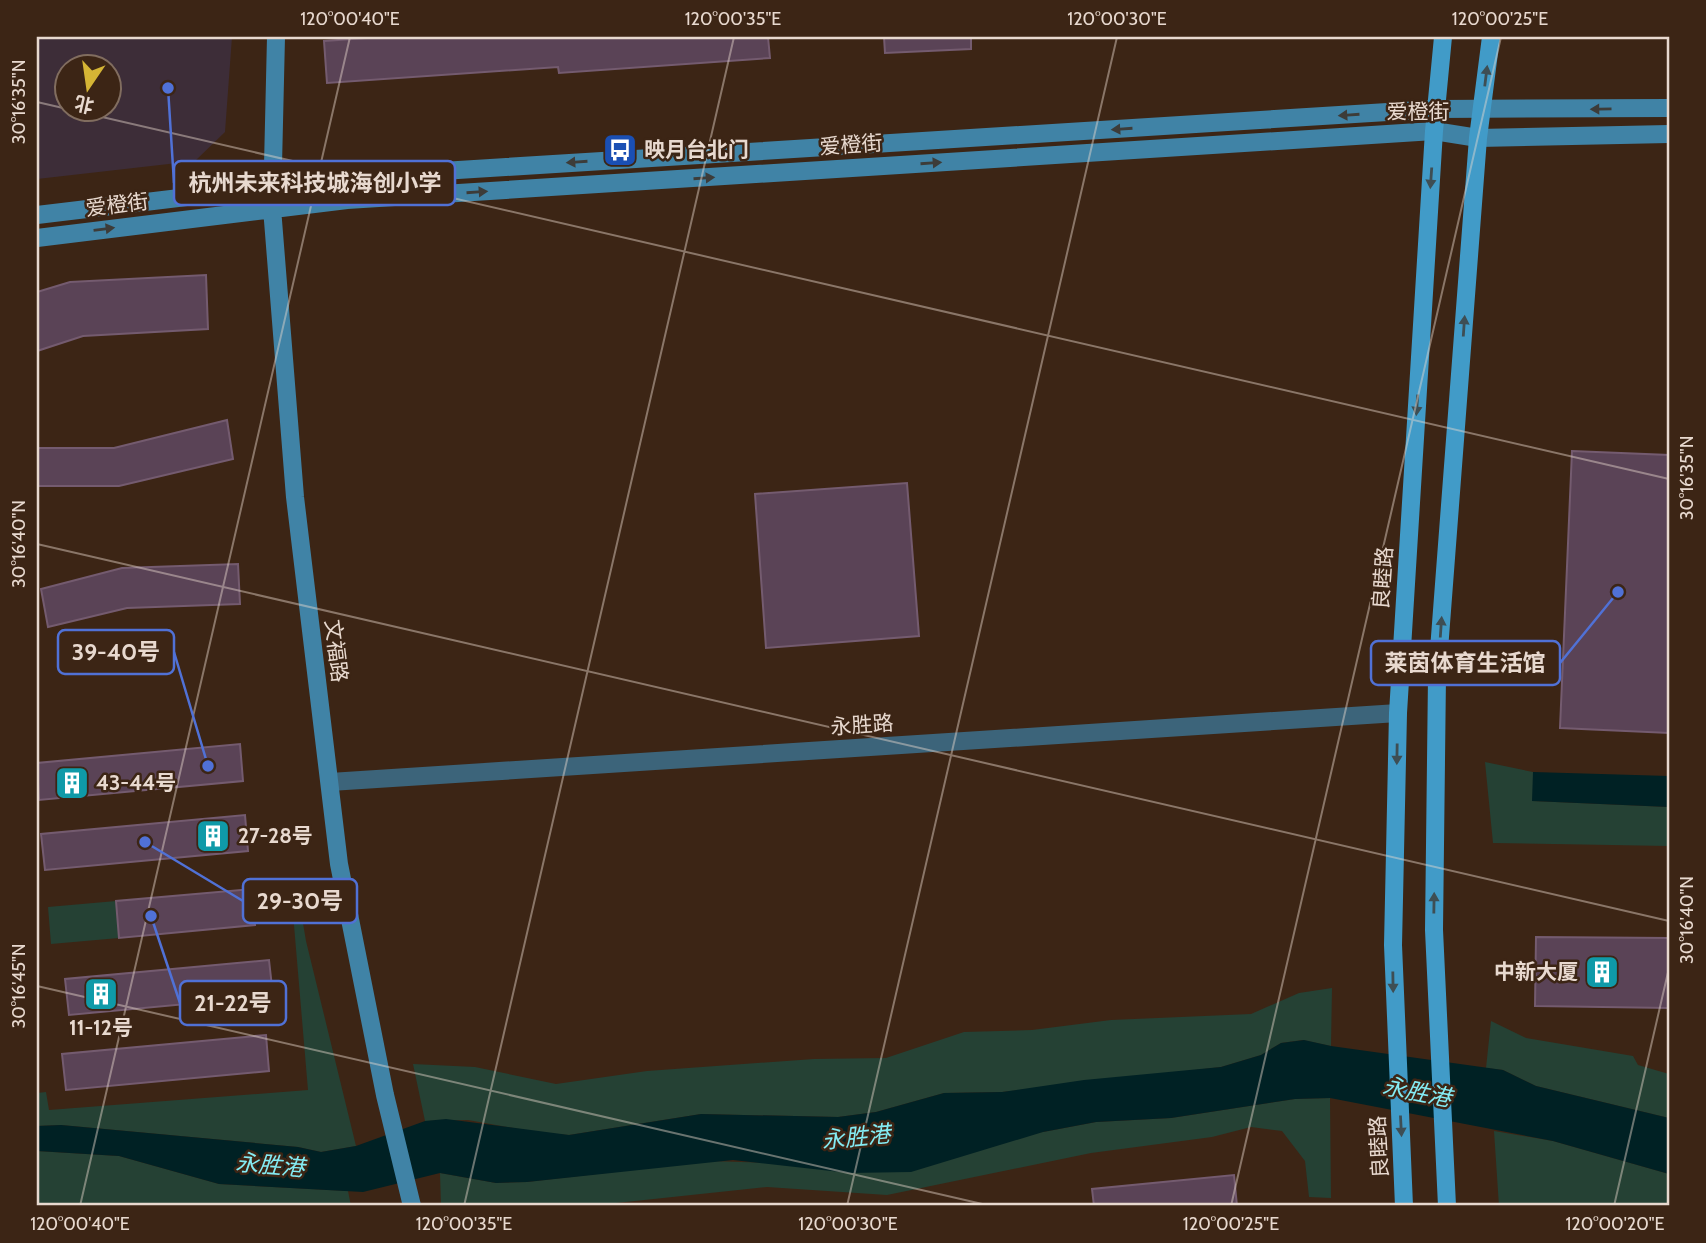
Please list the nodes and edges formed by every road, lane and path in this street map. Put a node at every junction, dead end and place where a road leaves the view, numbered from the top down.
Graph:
1 (276, 37) edge
2 (1443, 37) edge
3 (1491, 37) edge
4 (1669, 108) edge
5 (1436, 110) junction
6 (1482, 110) junction
7 (1434, 131) junction
8 (1669, 134) edge
9 (1478, 138) junction
10 (273, 186) junction
11 (272, 208) junction
12 (37, 215) edge
13 (37, 238) edge
14 (1398, 713) junction
15 (330, 782) junction
16 (412, 1206) edge
17 (1404, 1206) edge
18 (1447, 1206) edge

1 - 10 street, 文福路
2 - 5 main road, 良睦路
6 -> 3 main road
4 -> 6 street, 爱橙街
5 - 6 street, 爱橙街
5 - 7 main road, 良睦路
5 -> 10 street, 爱橙街
6 - 9 main road
7 - 9 street, 爱橙街
11 -> 7 street, 爱橙街
7 -> 14 main road, 良睦路
8 - 9 street, 爱橙街
18 -> 9 main road
10 - 11 street, 文福路
10 - 12 street, 爱橙街
13 -> 11 street, 爱橙街
11 - 15 street, 文福路
14 - 15 street, 永胜路
14 -> 17 main road, 良睦路
15 - 16 street, 文福路

